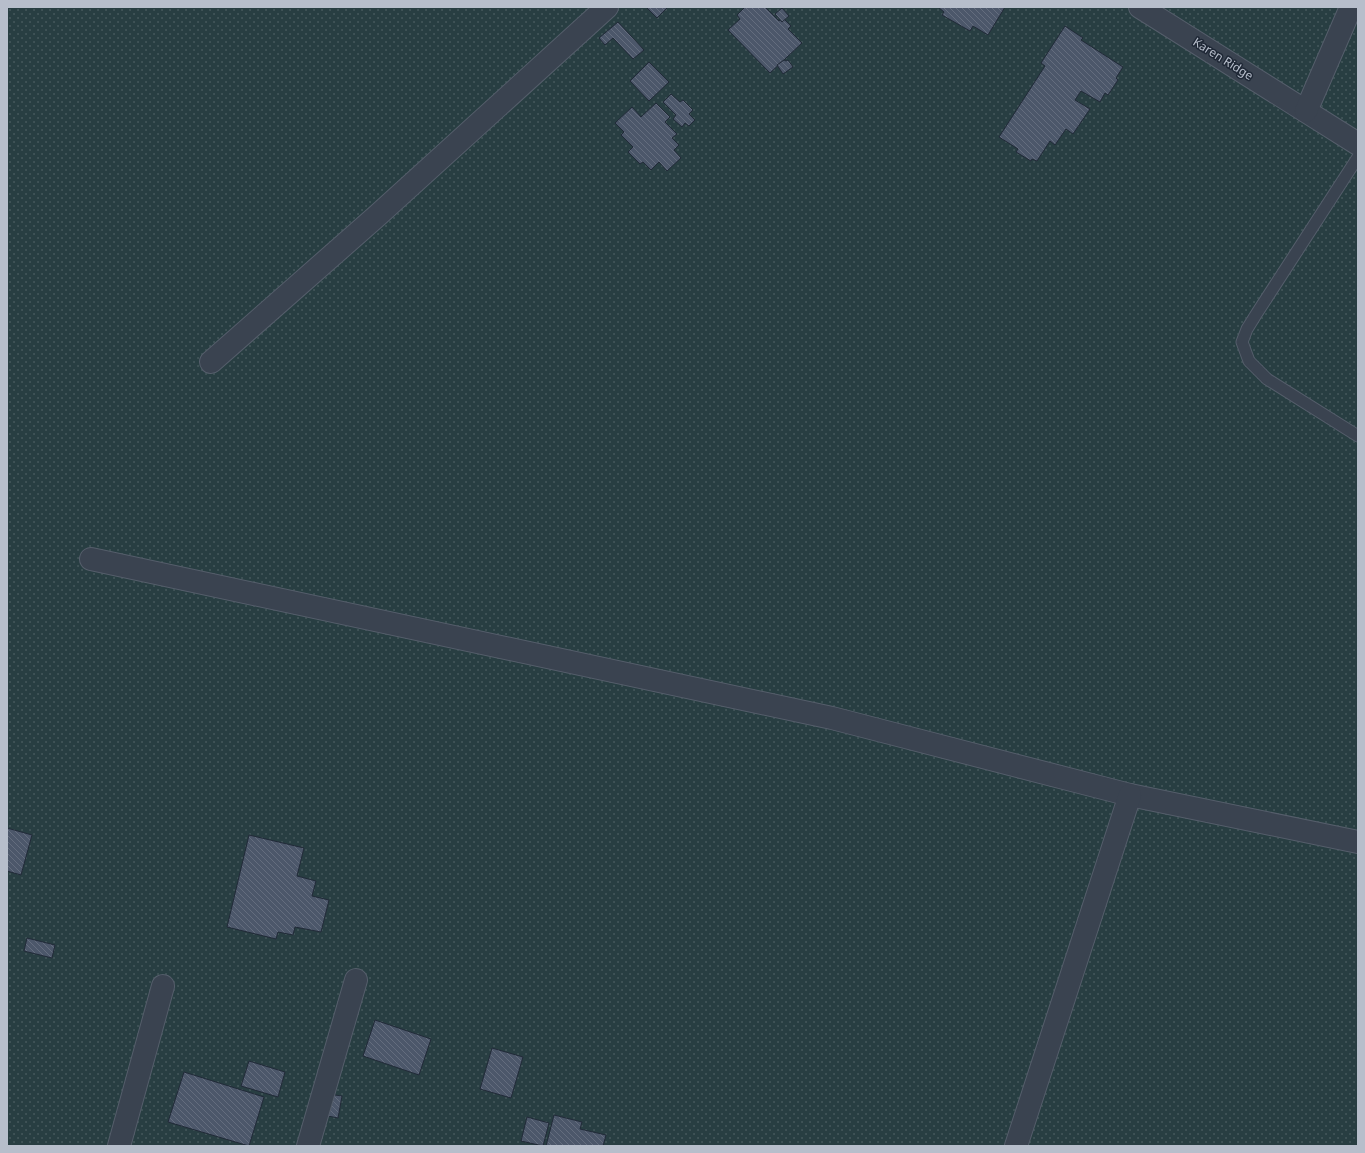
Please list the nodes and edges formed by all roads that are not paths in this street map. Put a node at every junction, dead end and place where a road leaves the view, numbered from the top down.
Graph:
1 (607, 7) edge
2 (1140, 7) edge
3 (1351, 7) edge
4 (1306, 111) junction
5 (1358, 144) edge
6 (1358, 157) edge
7 (211, 362) dead end
8 (1358, 436) edge
9 (91, 559) dead end
10 (1130, 795) junction
11 (1358, 842) edge
12 (356, 980) dead end
13 (163, 986) dead end
14 (119, 1146) edge
15 (308, 1146) edge
16 (1016, 1146) edge

1 - 7 street
2 - 4 street, Karen Ridge
3 - 4 street
4 - 5 street, Karen Ridge
6 - 8 lane
9 - 10 street
10 - 11 street
10 - 16 street
12 - 15 street
13 - 14 street

